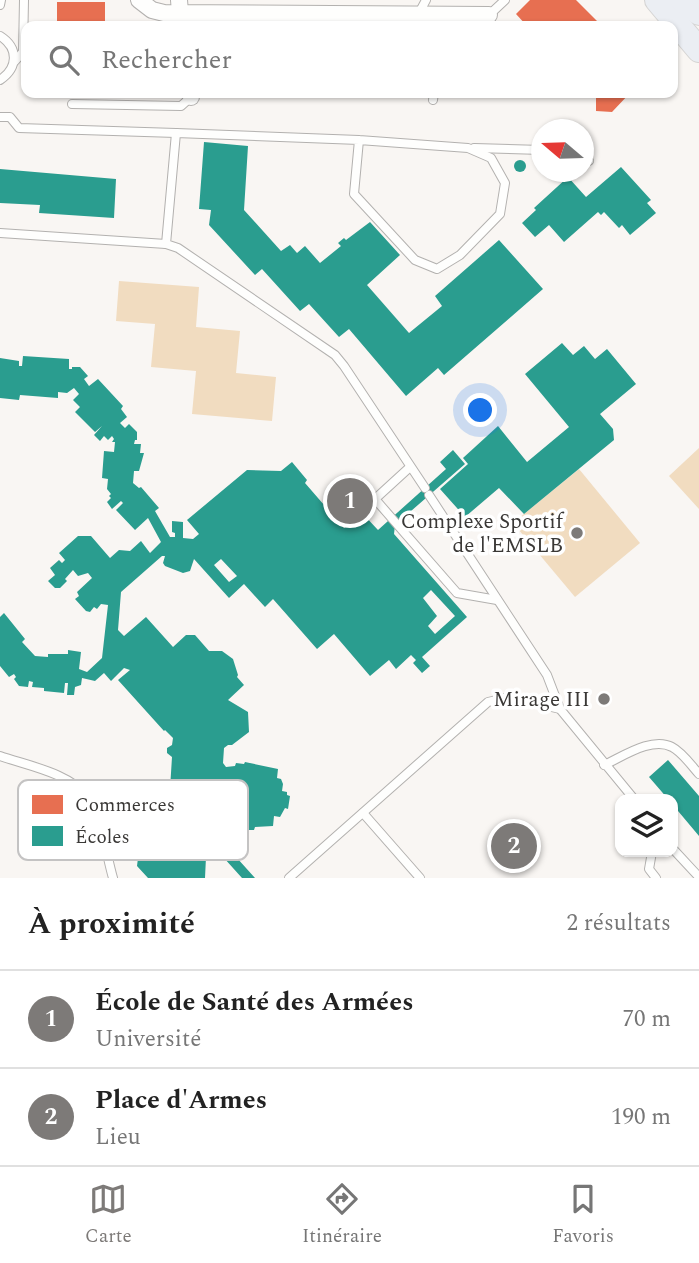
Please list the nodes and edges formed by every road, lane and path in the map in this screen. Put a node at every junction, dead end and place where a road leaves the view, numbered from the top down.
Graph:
1 (1, 0) edge
2 (24, 0) edge
3 (139, 0) edge
4 (406, 0) edge
5 (426, 0) edge
6 (505, 0) edge
7 (657, 0) edge
8 (683, 0) edge
9 (0, 5) edge
10 (179, 6) edge
11 (268, 7) edge
12 (699, 13) edge
13 (418, 15) junction
14 (489, 15) joint
15 (24, 21) edge
16 (436, 21) edge
17 (675, 21) edge
18 (678, 25) edge
19 (0, 36) edge
20 (699, 50) edge
21 (21, 54) edge
22 (15, 61) junction
23 (0, 80) edge
24 (188, 98) edge
25 (72, 104) dead end
26 (0, 117) edge
27 (176, 133) junction
28 (359, 140) junction
29 (468, 148) junction
30 (531, 150) edge
31 (0, 233) edge
32 (166, 244) junction
33 (410, 467) junction
34 (497, 600) junction
35 (560, 709) junction
36 (0, 755) edge
37 (604, 765) junction
38 (699, 774) edge
39 (65, 780) edge
40 (630, 794) edge
41 (363, 813) junction
42 (678, 854) edge
43 (651, 857) edge
44 (108, 860) edge
45 (699, 877) edge
46 (113, 878) edge
47 (289, 878) edge
48 (420, 878) edge
49 (656, 878) edge

1 - 9 lane
2 - 15 lane
3 - 10 street
4 - 13 street
5 - 13 lane
6 - 14 lane
7 - 17 main road
8 - 12 main road
10 - 11 street
11 - 13 street
13 - 16 street
14 - 16 street
18 - 20 main road
19 - 22 lane
21 - 22 lane
22 - 23 lane
24 - 25 lane
26 - 27 lane
27 - 28 lane
27 - 32 lane
28 - 29 lane
28 - 29 lane
29 - 30 lane
31 - 32 lane
32 - 33 lane
33 - 34 lane
33 - 34 lane
34 - 35 lane
35 - 37 lane
35 - 41 lane
36 - 39 lane
37 - 38 lane
37 - 40 lane
41 - 47 lane
41 - 48 lane
42 - 45 lane
43 - 49 lane
44 - 46 lane

